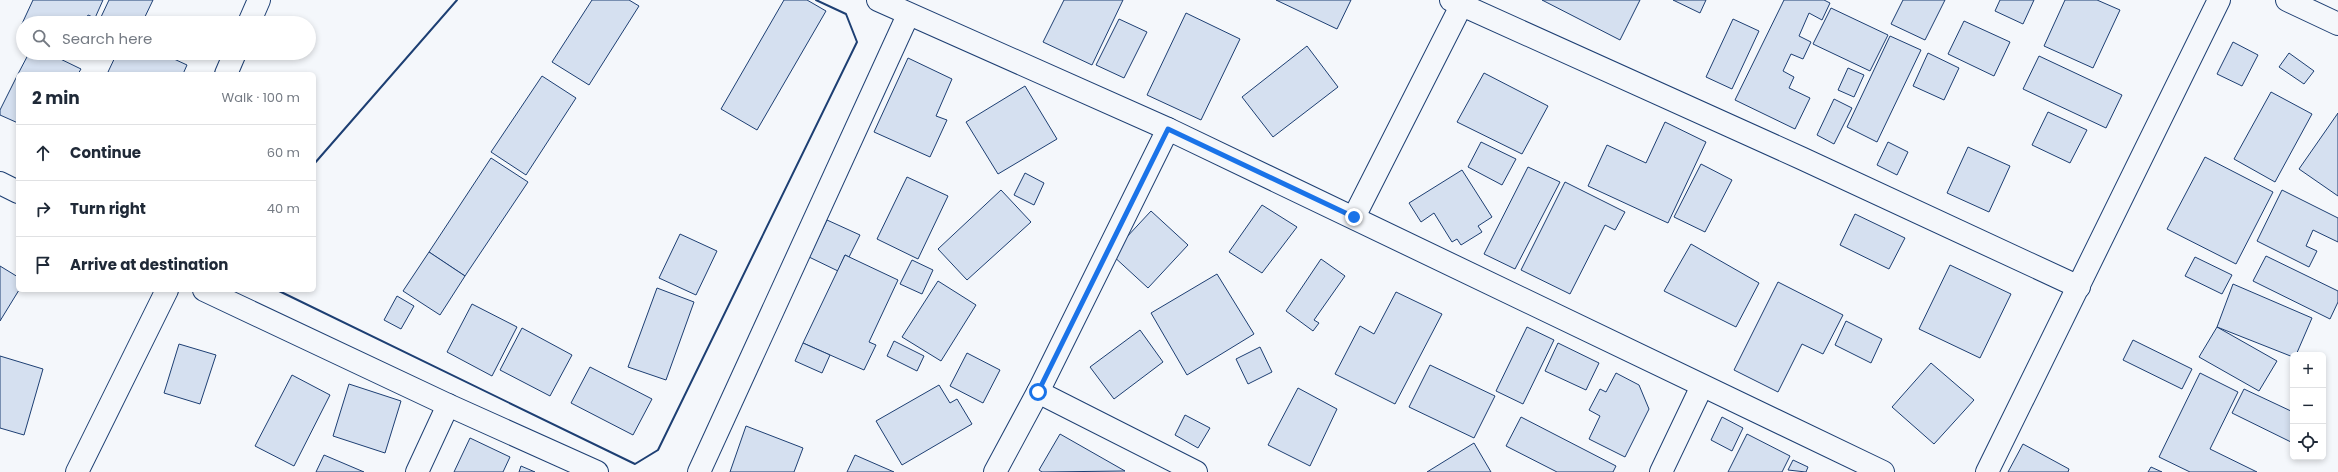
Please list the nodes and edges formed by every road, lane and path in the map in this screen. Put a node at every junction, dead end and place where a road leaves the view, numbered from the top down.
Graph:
1 (259, 0) edge
2 (878, 0) edge
3 (2219, 0) edge
4 (2287, 0) edge
5 (1459, 2) edge
6 (908, 15) junction
7 (251, 16) edge
8 (2338, 24) edge
9 (232, 60) edge
10 (227, 72) edge
11 (1168, 129) junction
12 (0, 183) edge
13 (16, 191) edge
14 (1354, 217) junction
15 (2079, 287) junction
16 (166, 292) edge
17 (208, 292) edge
18 (1702, 386) junction
19 (1038, 392) junction
20 (448, 405) junction
21 (77, 472) edge
22 (417, 472) edge
23 (597, 472) edge
24 (699, 472) edge
25 (995, 472) edge
26 (1196, 472) edge
27 (1660, 472) edge
28 (1883, 472) edge
29 (1987, 472) edge

1 - 7 street
2 - 6 street
3 - 15 street
4 - 8 street
5 - 14 street
5 - 15 street
6 - 11 street
6 - 24 street
9 - 10 street
11 - 14 street
11 - 19 street
12 - 13 street
14 - 18 street
15 - 29 street
16 - 21 street
17 - 20 street
18 - 27 street
18 - 28 street
19 - 25 street
19 - 26 street
20 - 22 street
20 - 23 street

